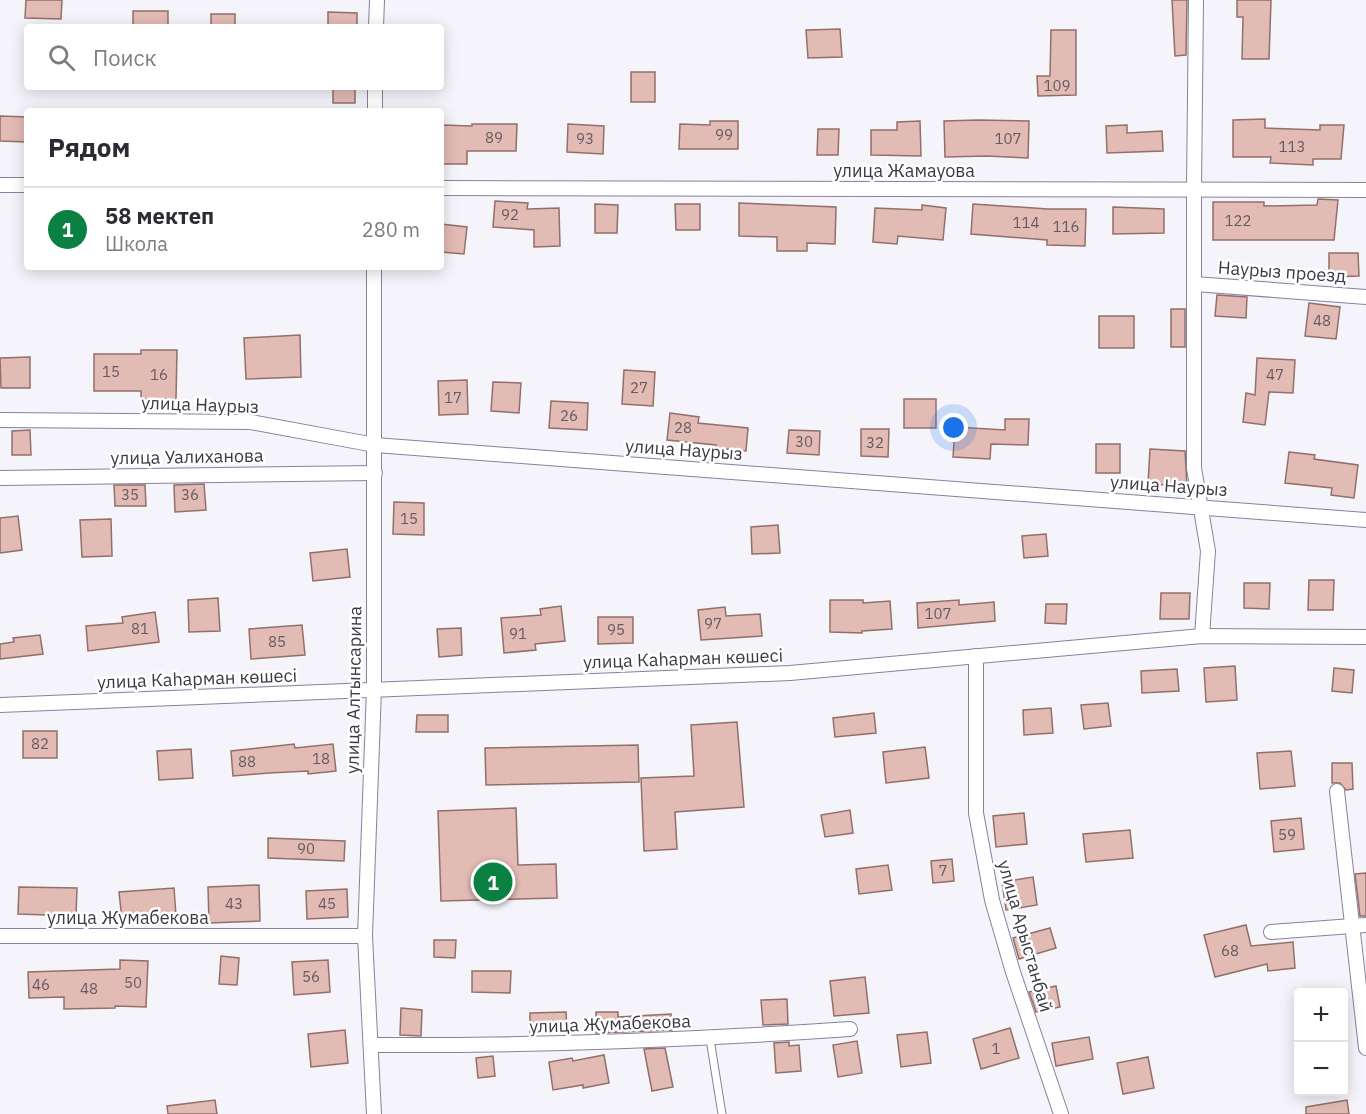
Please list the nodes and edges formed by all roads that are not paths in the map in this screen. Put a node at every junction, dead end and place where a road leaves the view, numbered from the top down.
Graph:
1 (376, 0) edge
2 (1196, 0) edge
3 (376, 24) edge
4 (375, 90) edge
5 (375, 108) edge
6 (0, 185) edge
7 (24, 185) edge
8 (444, 188) edge
9 (1194, 190) junction
10 (1366, 190) edge
11 (374, 270) edge
12 (1195, 284) junction
13 (1366, 297) edge
14 (0, 420) edge
15 (375, 445) junction
16 (375, 473) junction
17 (0, 478) edge
18 (1200, 506) junction
19 (1366, 520) edge
20 (1202, 636) junction
21 (1366, 637) edge
22 (976, 656) junction
23 (374, 690) junction
24 (0, 705) edge
25 (1337, 791) dead end
26 (1359, 926) edge
27 (1271, 932) dead end
28 (0, 936) edge
29 (364, 936) junction
30 (850, 1029) dead end
31 (710, 1039) junction
32 (371, 1045) junction
33 (1366, 1048) edge
34 (374, 1114) edge
35 (722, 1114) edge
36 (1061, 1114) edge

1 - 3 street
2 - 9 street
4 - 5 street
6 - 7 street
8 - 9 street, улица Жамауова
9 - 10 street, улица Жамауова
9 - 12 street
11 - 15 street, улица Алтынсарина
12 - 13 street, Наурыз проезд
12 - 18 street
14 - 15 street, улица Наурыз
15 - 16 street, улица Алтынсарина
15 - 18 street, улица Наурыз
16 - 17 street, улица Уалиханова
16 - 23 street, улица Алтынсарина
18 - 19 street, улица Наурыз
18 - 20 street
20 - 21 street, улица Каһарман көшесі
20 - 22 street, улица Каһарман көшесі
22 - 23 street, улица Каһарман көшесі
22 - 36 street, улица Арыстанбай
23 - 24 street, улица Каһарман көшесі
23 - 29 street, улица Алтынсарина
25 - 26 street
26 - 27 street
26 - 33 street
28 - 29 street, улица Жумабекова
29 - 32 street, улица Алтынсарина
30 - 31 street, улица Жумабекова
31 - 32 street, улица Жумабекова
31 - 35 lane
32 - 34 street, улица Алтынсарина

